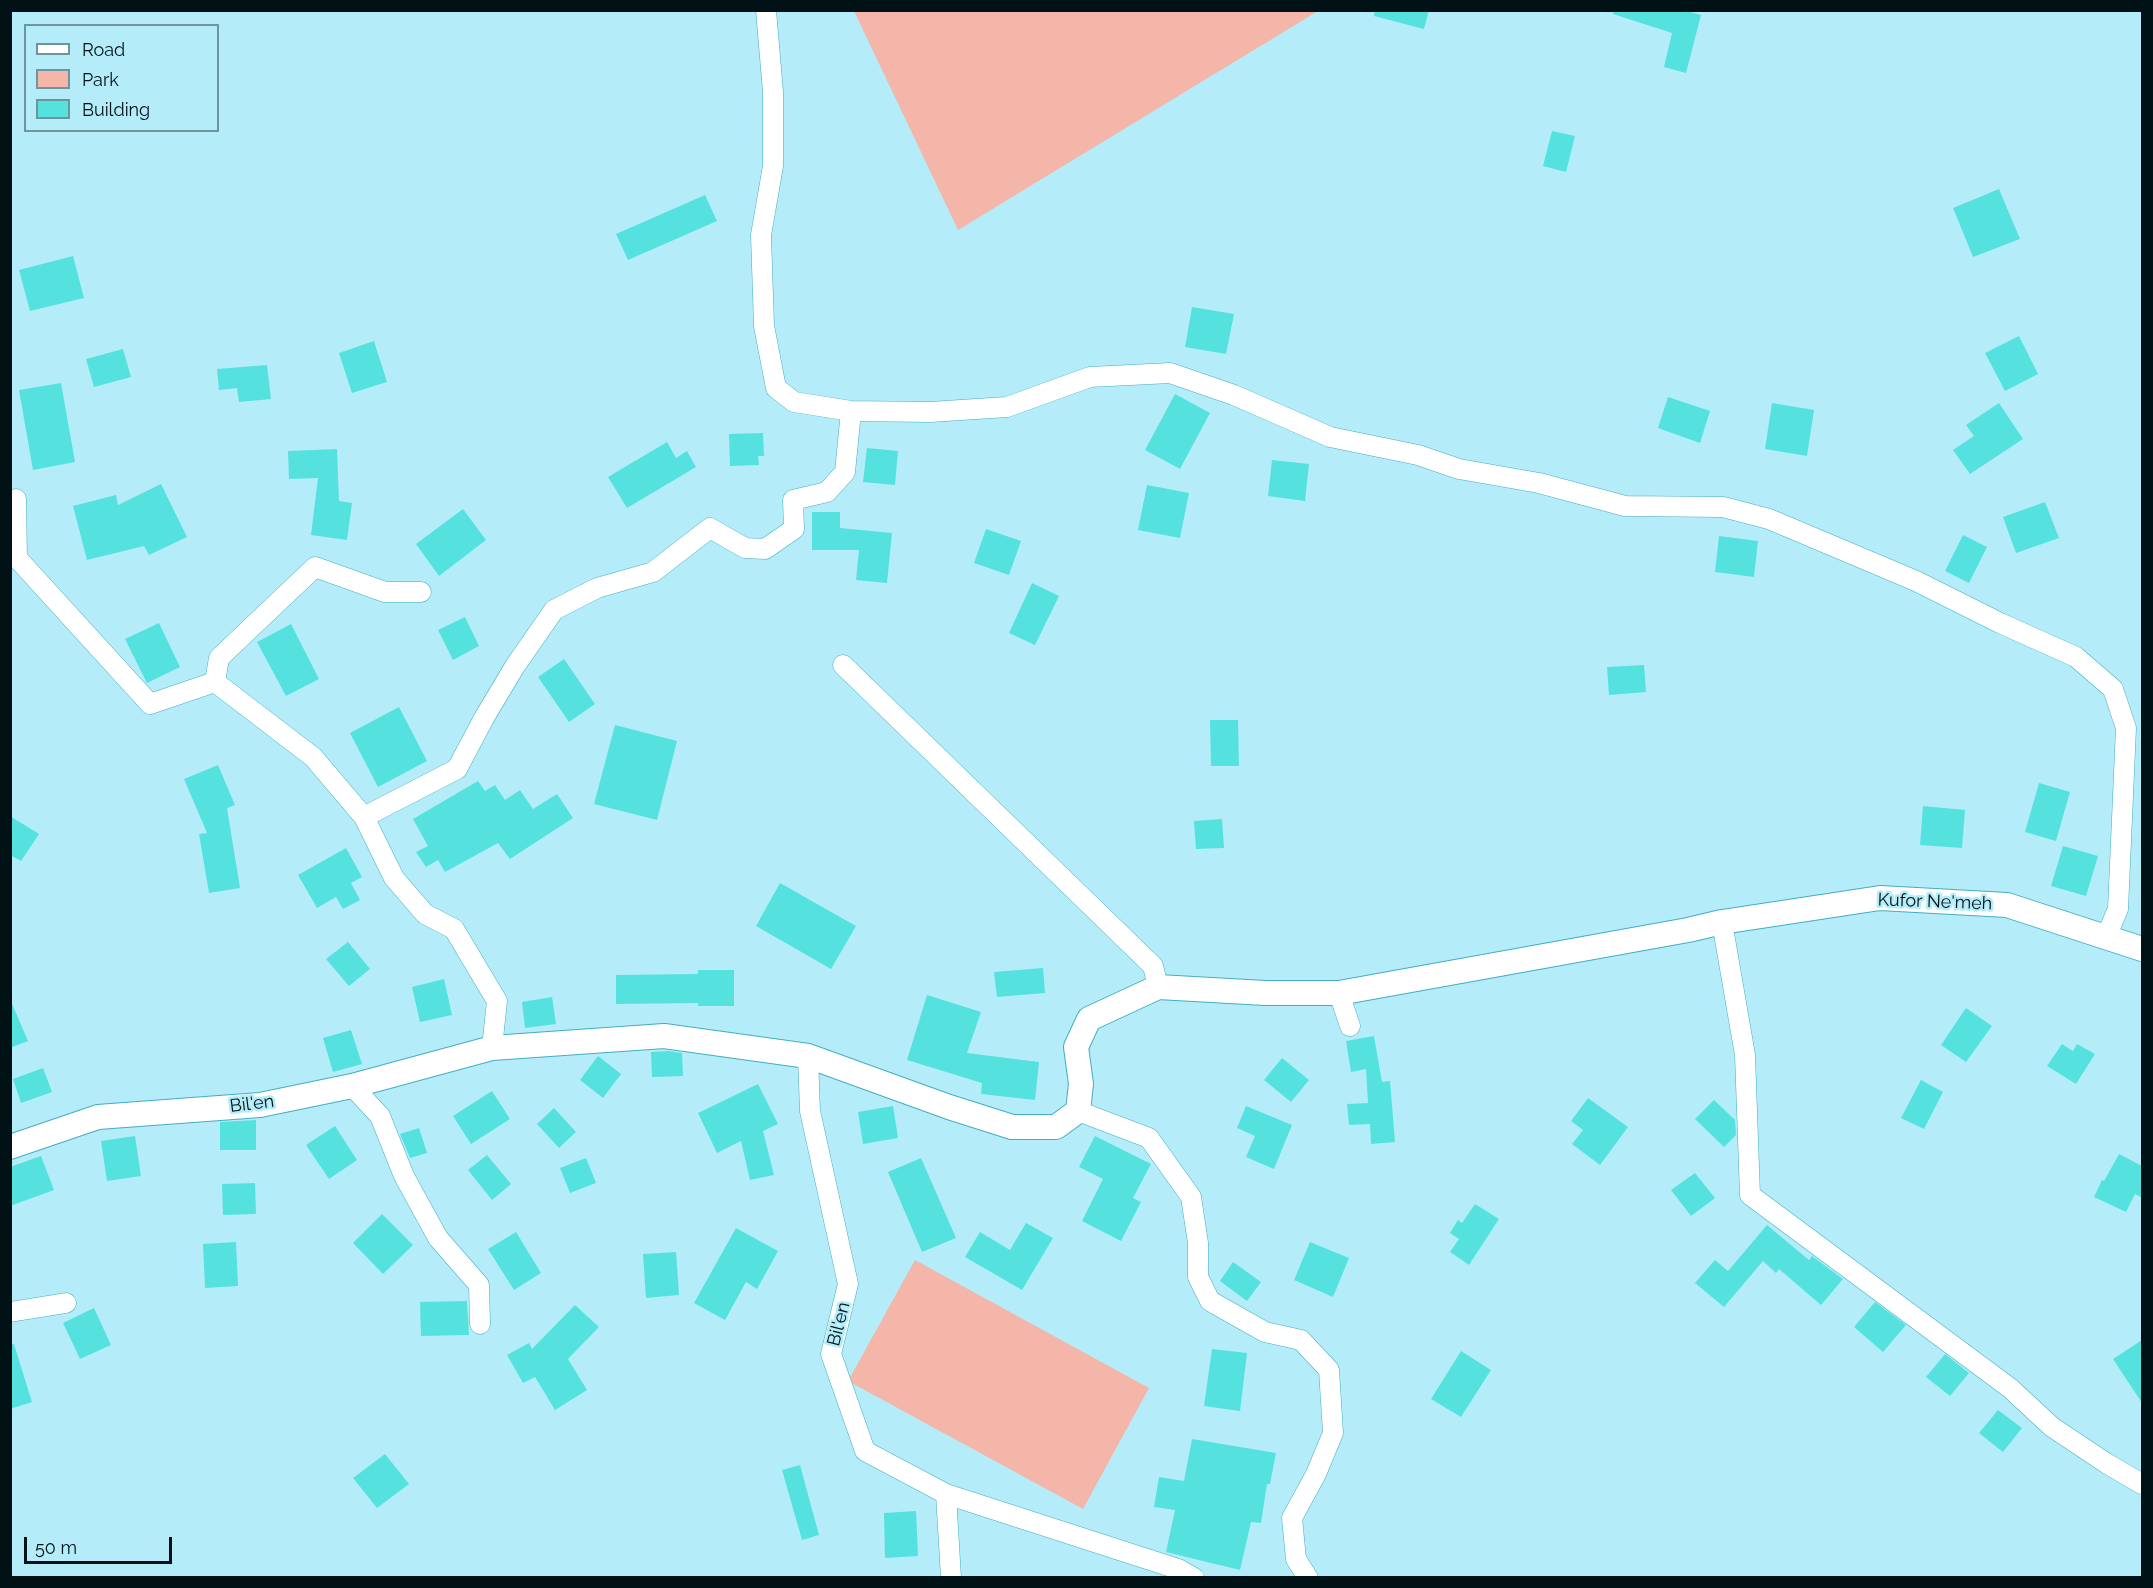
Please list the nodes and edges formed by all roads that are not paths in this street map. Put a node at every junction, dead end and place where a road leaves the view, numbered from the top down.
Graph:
1 (766, 10) edge
2 (851, 411) junction
3 (16, 499) dead end
4 (421, 592) dead end
5 (843, 665) dead end
6 (215, 682) junction
7 (364, 817) junction
8 (1722, 922) junction
9 (2106, 937) junction
10 (2142, 949) edge
11 (1158, 987) junction
12 (1339, 993) junction
13 (1350, 1026) dead end
14 (492, 1048) junction
15 (808, 1056) junction
16 (352, 1086) junction
17 (1078, 1111) junction
18 (10, 1147) edge
19 (66, 1303) dead end
20 (10, 1312) edge
21 (480, 1324) dead end
22 (2142, 1484) edge
23 (946, 1494) junction
24 (951, 1578) edge
25 (1194, 1578) edge
26 (1308, 1578) edge

1 - 2 street
2 - 7 street
2 - 9 street
3 - 6 street
4 - 6 street
5 - 11 street
6 - 7 street
7 - 14 street
8 - 9 street, Kufor Ne'meh
8 - 12 street, Kufor Ne'meh
8 - 22 street
9 - 10 street, Kufor Ne'meh
11 - 12 street, Kufor Ne'meh
11 - 17 street
12 - 13 street
14 - 15 street, Bil'en
14 - 16 street, Bil'en
15 - 17 street, Bil'en
15 - 23 street, Bil'en
16 - 18 street, Bil'en
16 - 21 street
17 - 26 street
19 - 20 street
23 - 24 street
23 - 25 street, Bil'en

